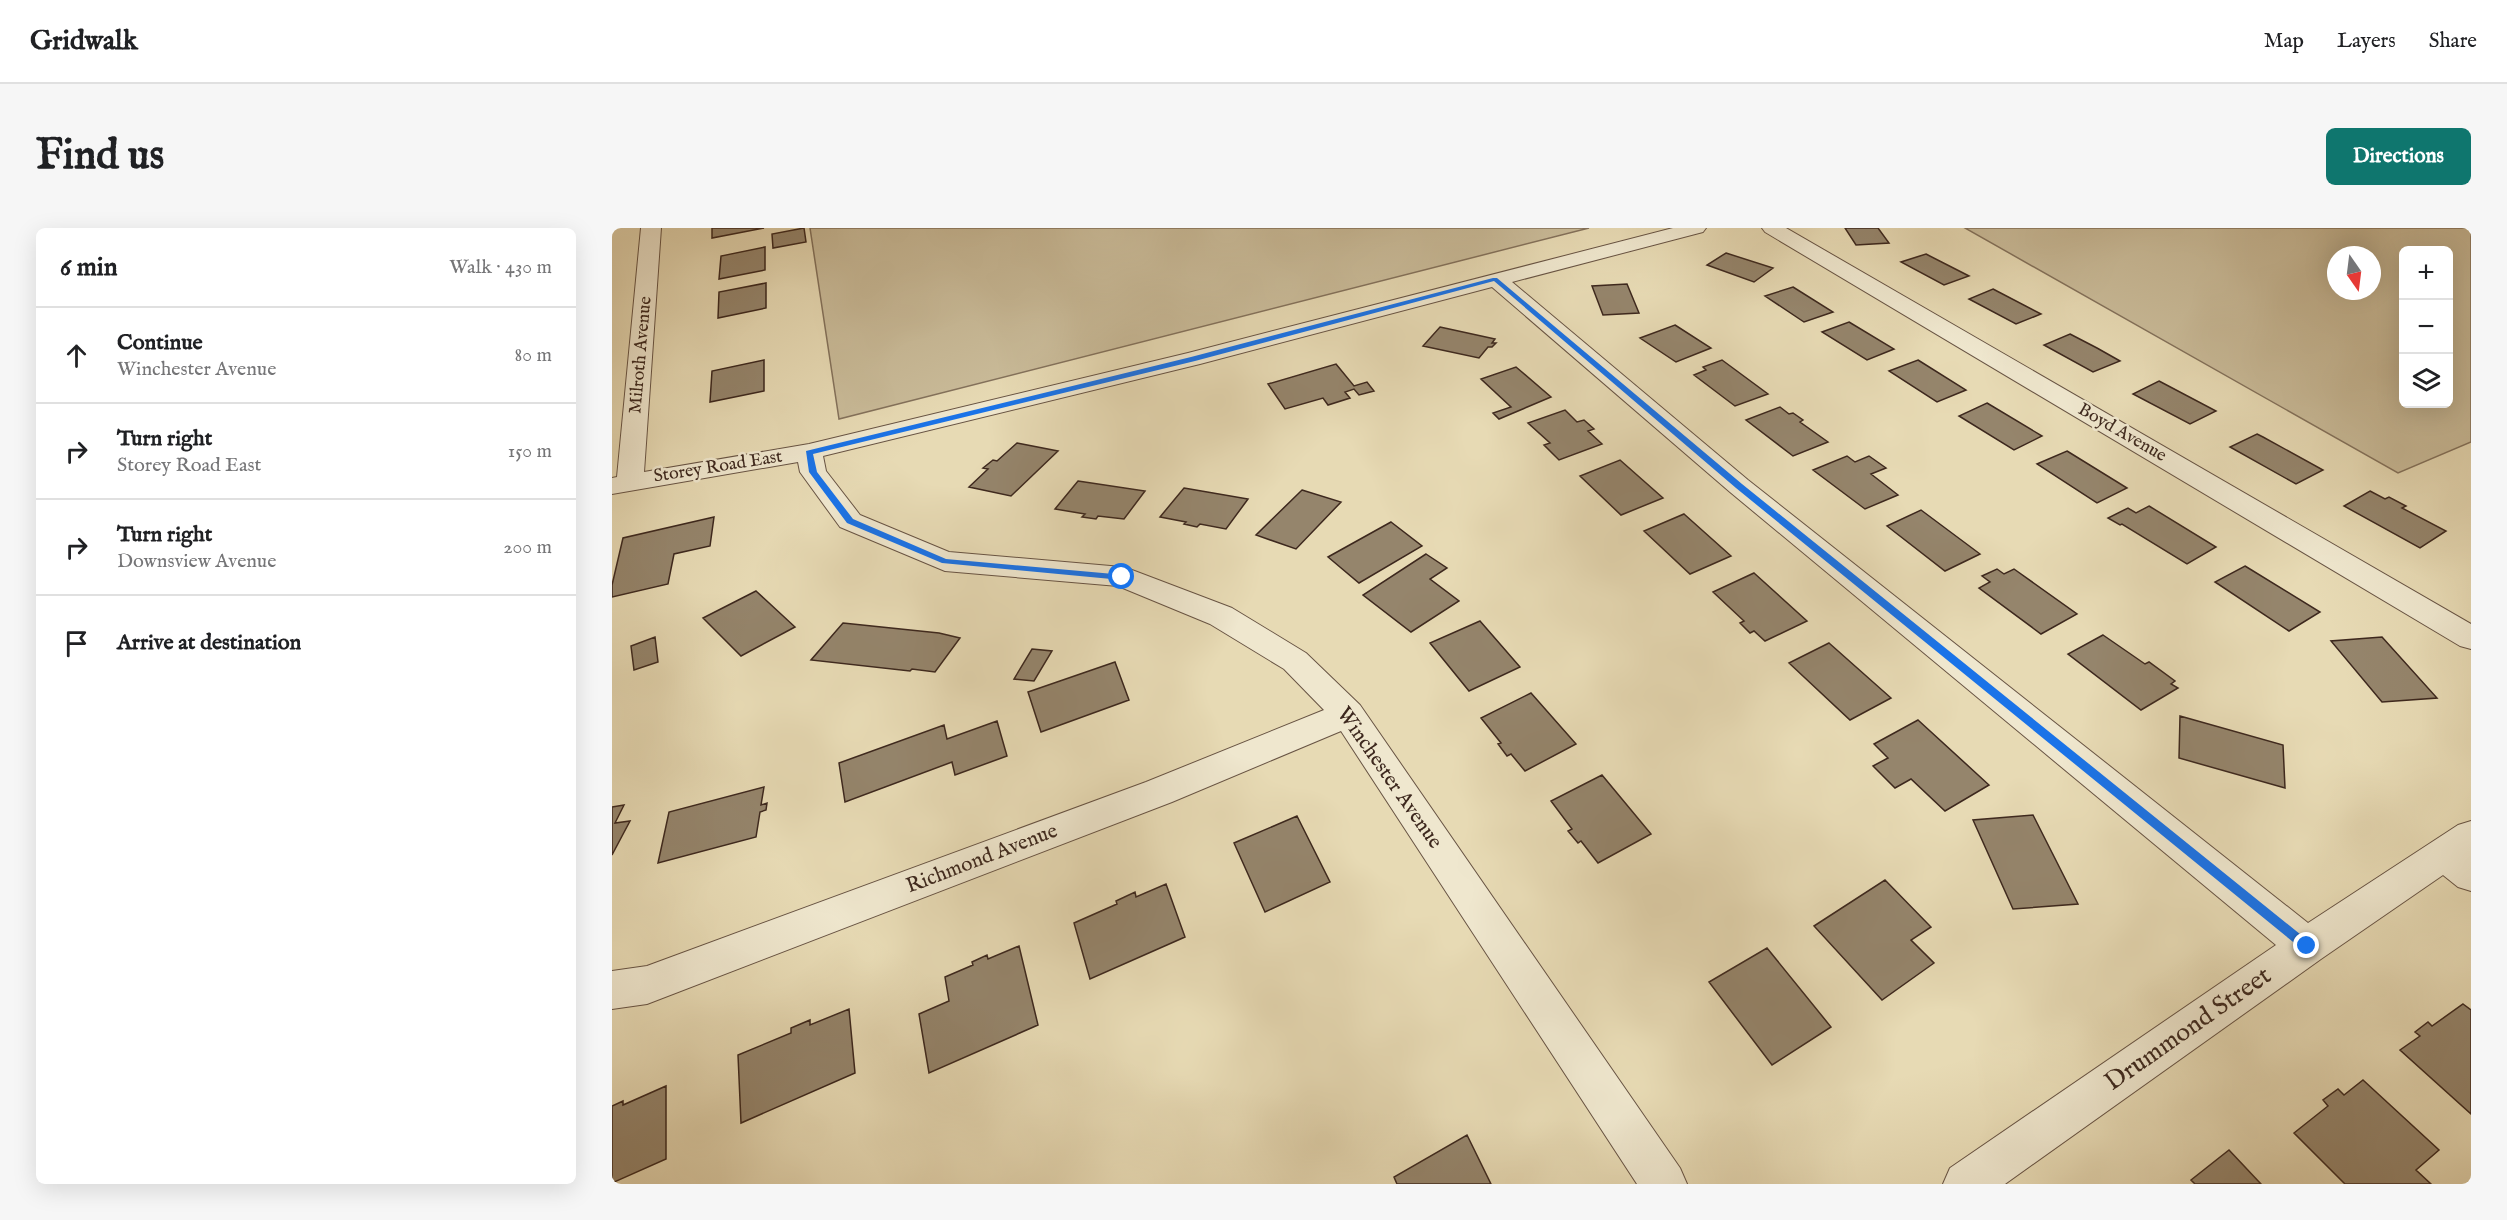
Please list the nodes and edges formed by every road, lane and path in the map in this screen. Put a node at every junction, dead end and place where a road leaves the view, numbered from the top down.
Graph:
1 (651, 228) edge
2 (1696, 228) edge
3 (1772, 228) edge
4 (1495, 279) junction
5 (809, 452) junction
6 (621, 483) edge
7 (2471, 638) edge
8 (1348, 714) junction
9 (2462, 856) edge
10 (2307, 946) junction
11 (612, 990) edge
12 (1664, 1184) edge
13 (1966, 1184) edge

1 - 6 street, Milroth Avenue
2 - 4 street, Storey Road East
3 - 7 street, Boyd Avenue
4 - 5 street, Storey Road East
4 - 10 street
5 - 6 street, Storey Road East
5 - 8 street, Winchester Avenue
8 - 11 street, Richmond Avenue
8 - 12 street, Winchester Avenue
9 - 10 street, Drummond Street
10 - 13 street, Drummond Street

